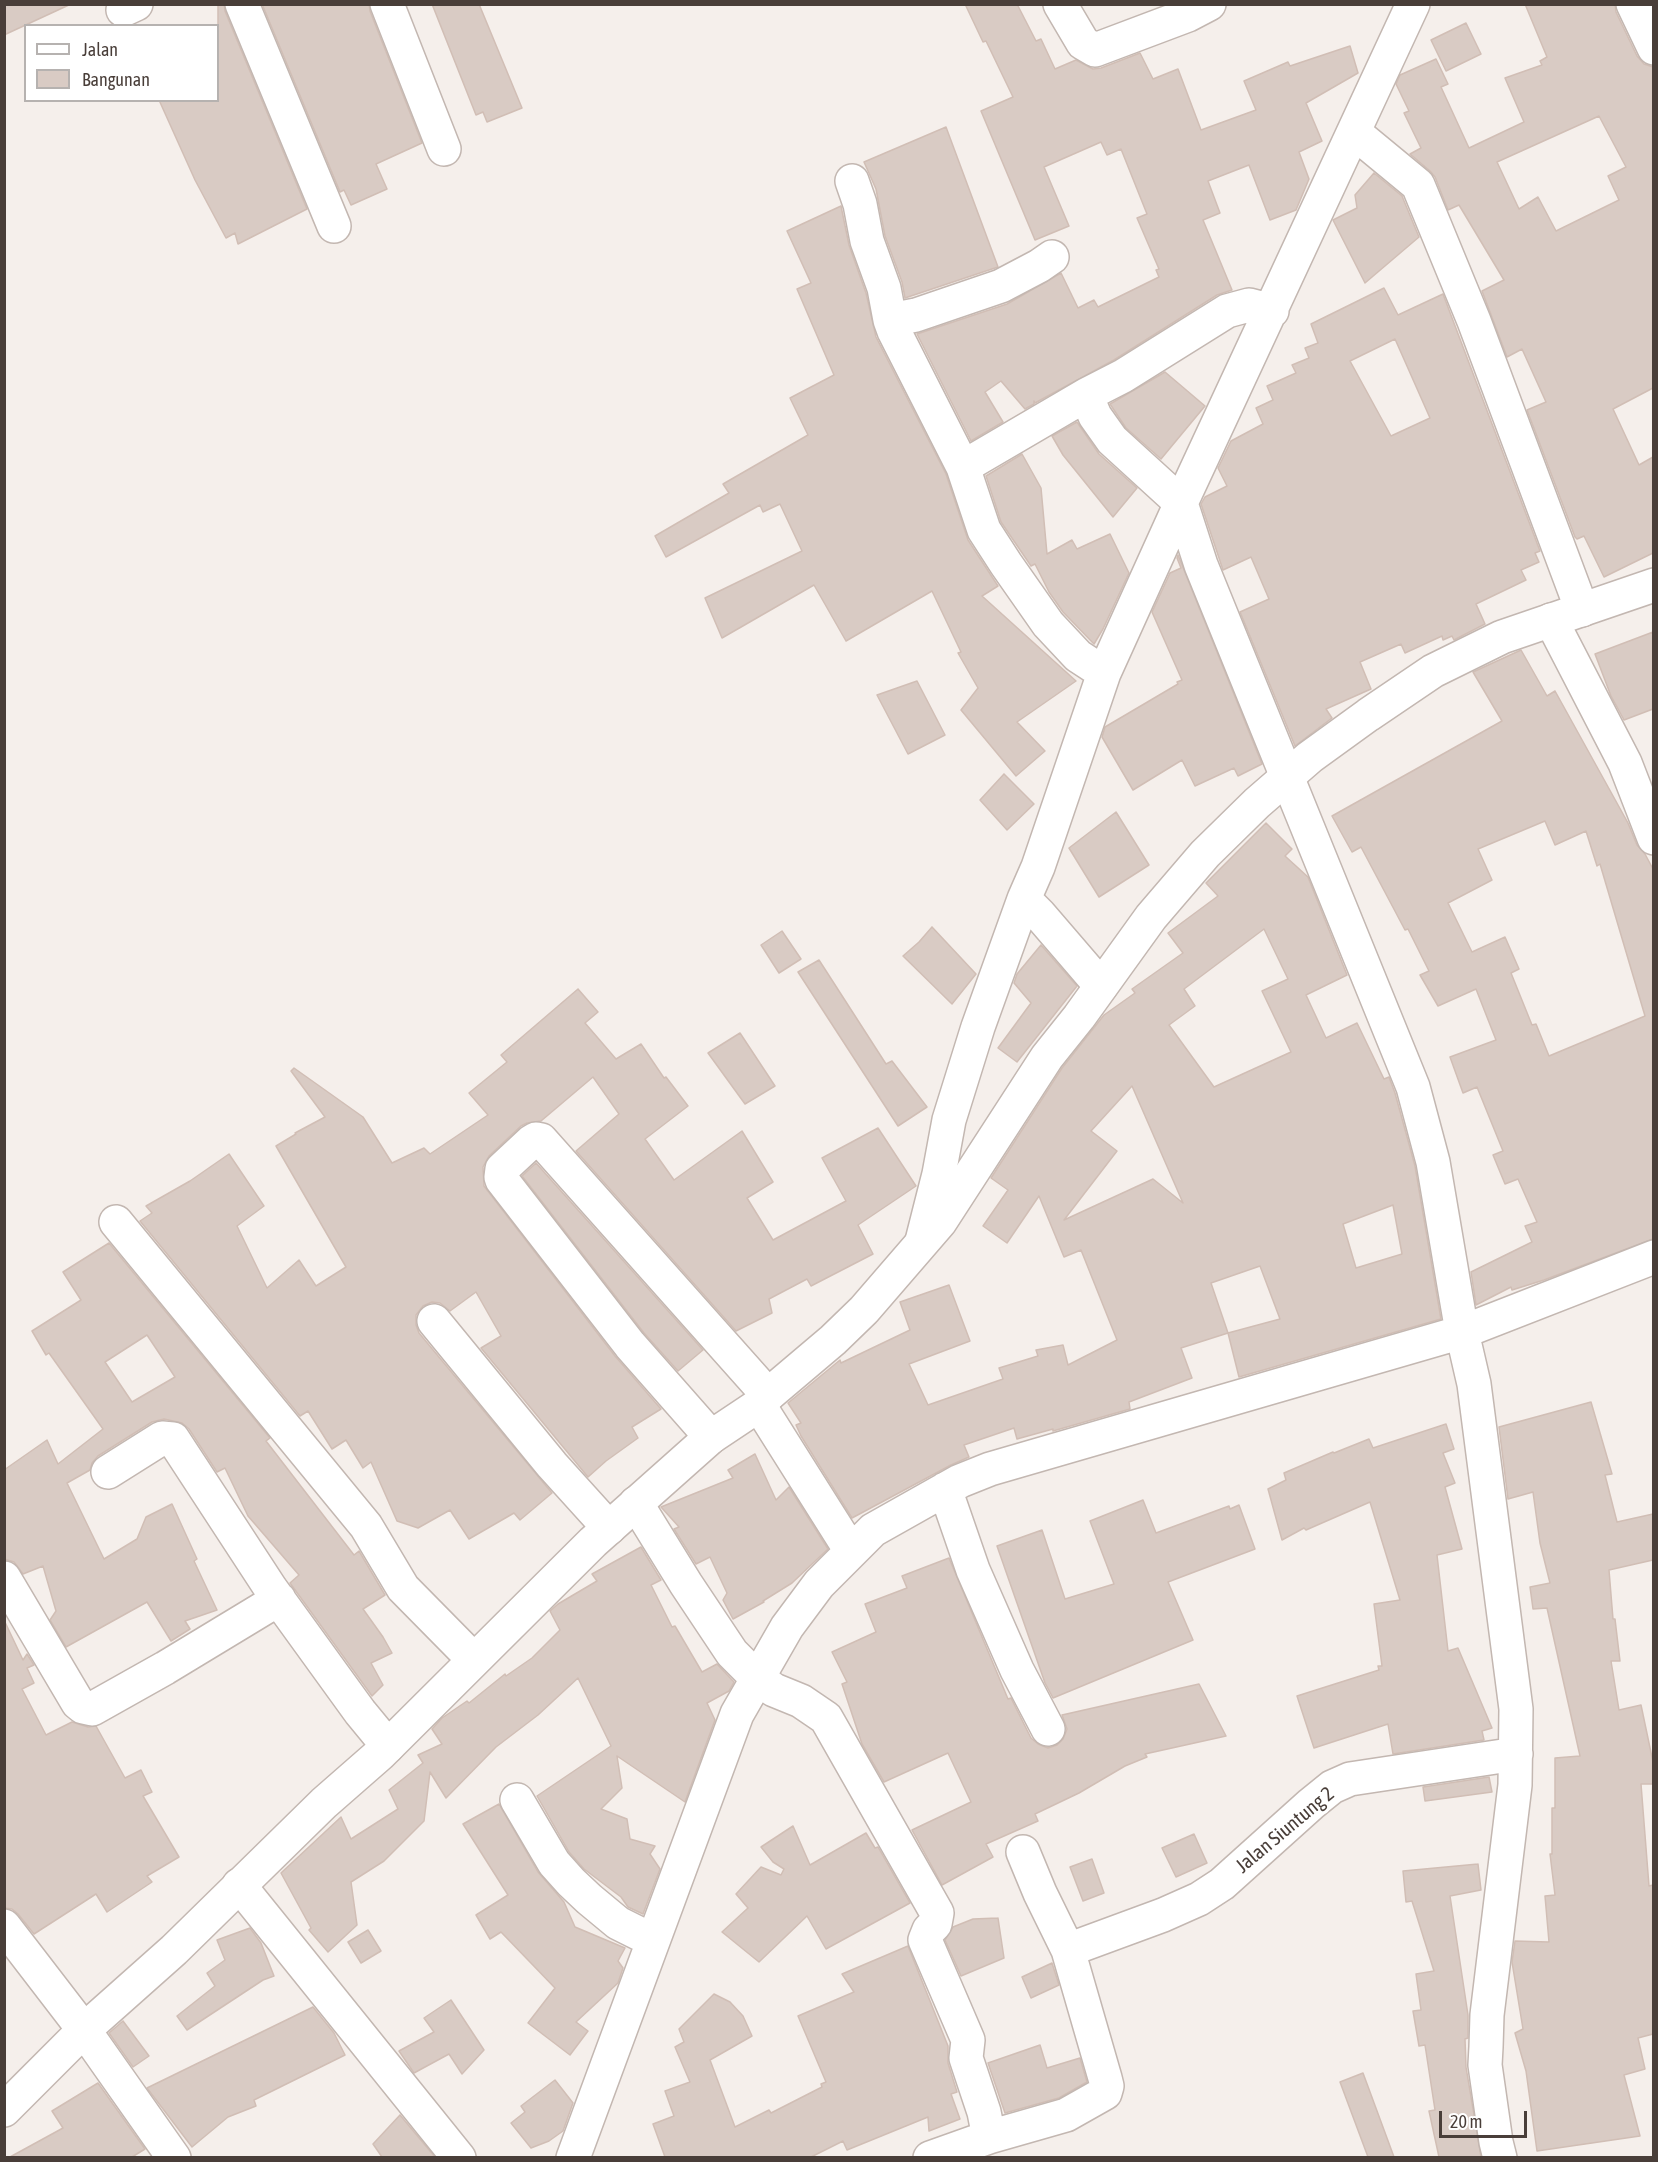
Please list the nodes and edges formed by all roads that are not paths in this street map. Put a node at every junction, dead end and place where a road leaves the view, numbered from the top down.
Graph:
1 (242, 4) edge
2 (387, 4) edge
3 (1060, 4) edge
4 (1209, 4) edge
5 (1413, 4) edge
6 (1633, 4) edge
7 (1653, 48) edge
8 (1355, 133) junction
9 (444, 149) dead end
10 (852, 182) dead end
11 (334, 226) dead end
12 (1052, 257) dead end
13 (1262, 308) junction
14 (890, 320) junction
15 (1086, 395) junction
16 (963, 466) junction
17 (1169, 493) junction
18 (1653, 585) edge
19 (1582, 610) junction
20 (1551, 620) junction
21 (1092, 665) junction
22 (1288, 777) junction
23 (1653, 838) edge
24 (1024, 899) junction
25 (1101, 986) junction
26 (116, 1222) dead end
27 (922, 1241) junction
28 (1653, 1257) edge
29 (434, 1321) dead end
30 (1464, 1340) junction
31 (753, 1384) junction
32 (699, 1424) junction
33 (108, 1472) dead end
34 (636, 1503) junction
35 (951, 1507) junction
36 (597, 1515) junction
37 (851, 1551) junction
38 (4, 1578) edge
39 (279, 1599) junction
40 (462, 1647) junction
41 (777, 1689) junction
42 (374, 1729) junction
43 (1048, 1729) dead end
44 (1516, 1754) junction
45 (517, 1800) dead end
46 (1023, 1852) dead end
47 (239, 1885) junction
48 (4, 1926) edge
49 (652, 1940) junction
50 (1068, 1950) junction
51 (74, 2019) junction
52 (4, 2110) edge
53 (989, 2137) junction
54 (174, 2157) edge
55 (459, 2157) edge
56 (573, 2157) edge
57 (930, 2157) edge
58 (1500, 2157) edge

1 - 11 street
2 - 9 street
3 - 4 street
5 - 8 street
6 - 7 street
8 - 13 street
8 - 19 street
10 - 14 street
12 - 14 street
13 - 15 street
13 - 17 street
14 - 16 street
15 - 16 street
15 - 17 street
16 - 21 street
17 - 21 street
17 - 22 street
18 - 19 street
19 - 20 street
20 - 22 street
20 - 23 street
21 - 24 street
22 - 25 street
22 - 30 street
24 - 25 street
24 - 27 street
25 - 27 street
26 - 40 street
27 - 31 street
28 - 30 street
29 - 36 street
30 - 35 street
30 - 44 street
31 - 32 street
31 - 32 street
31 - 37 street
32 - 34 street
33 - 39 street
34 - 36 street
34 - 41 street
35 - 37 street
35 - 43 street
36 - 40 street
37 - 41 street
38 - 39 street
39 - 42 street
40 - 42 street
41 - 49 street
41 - 53 street
42 - 47 street
44 - 50 street, Jalan Siuntung 2
44 - 58 street
45 - 49 street
46 - 50 street
47 - 51 street
47 - 55 street
48 - 51 street
49 - 56 street
50 - 53 street
51 - 52 street
51 - 54 street
53 - 57 street

